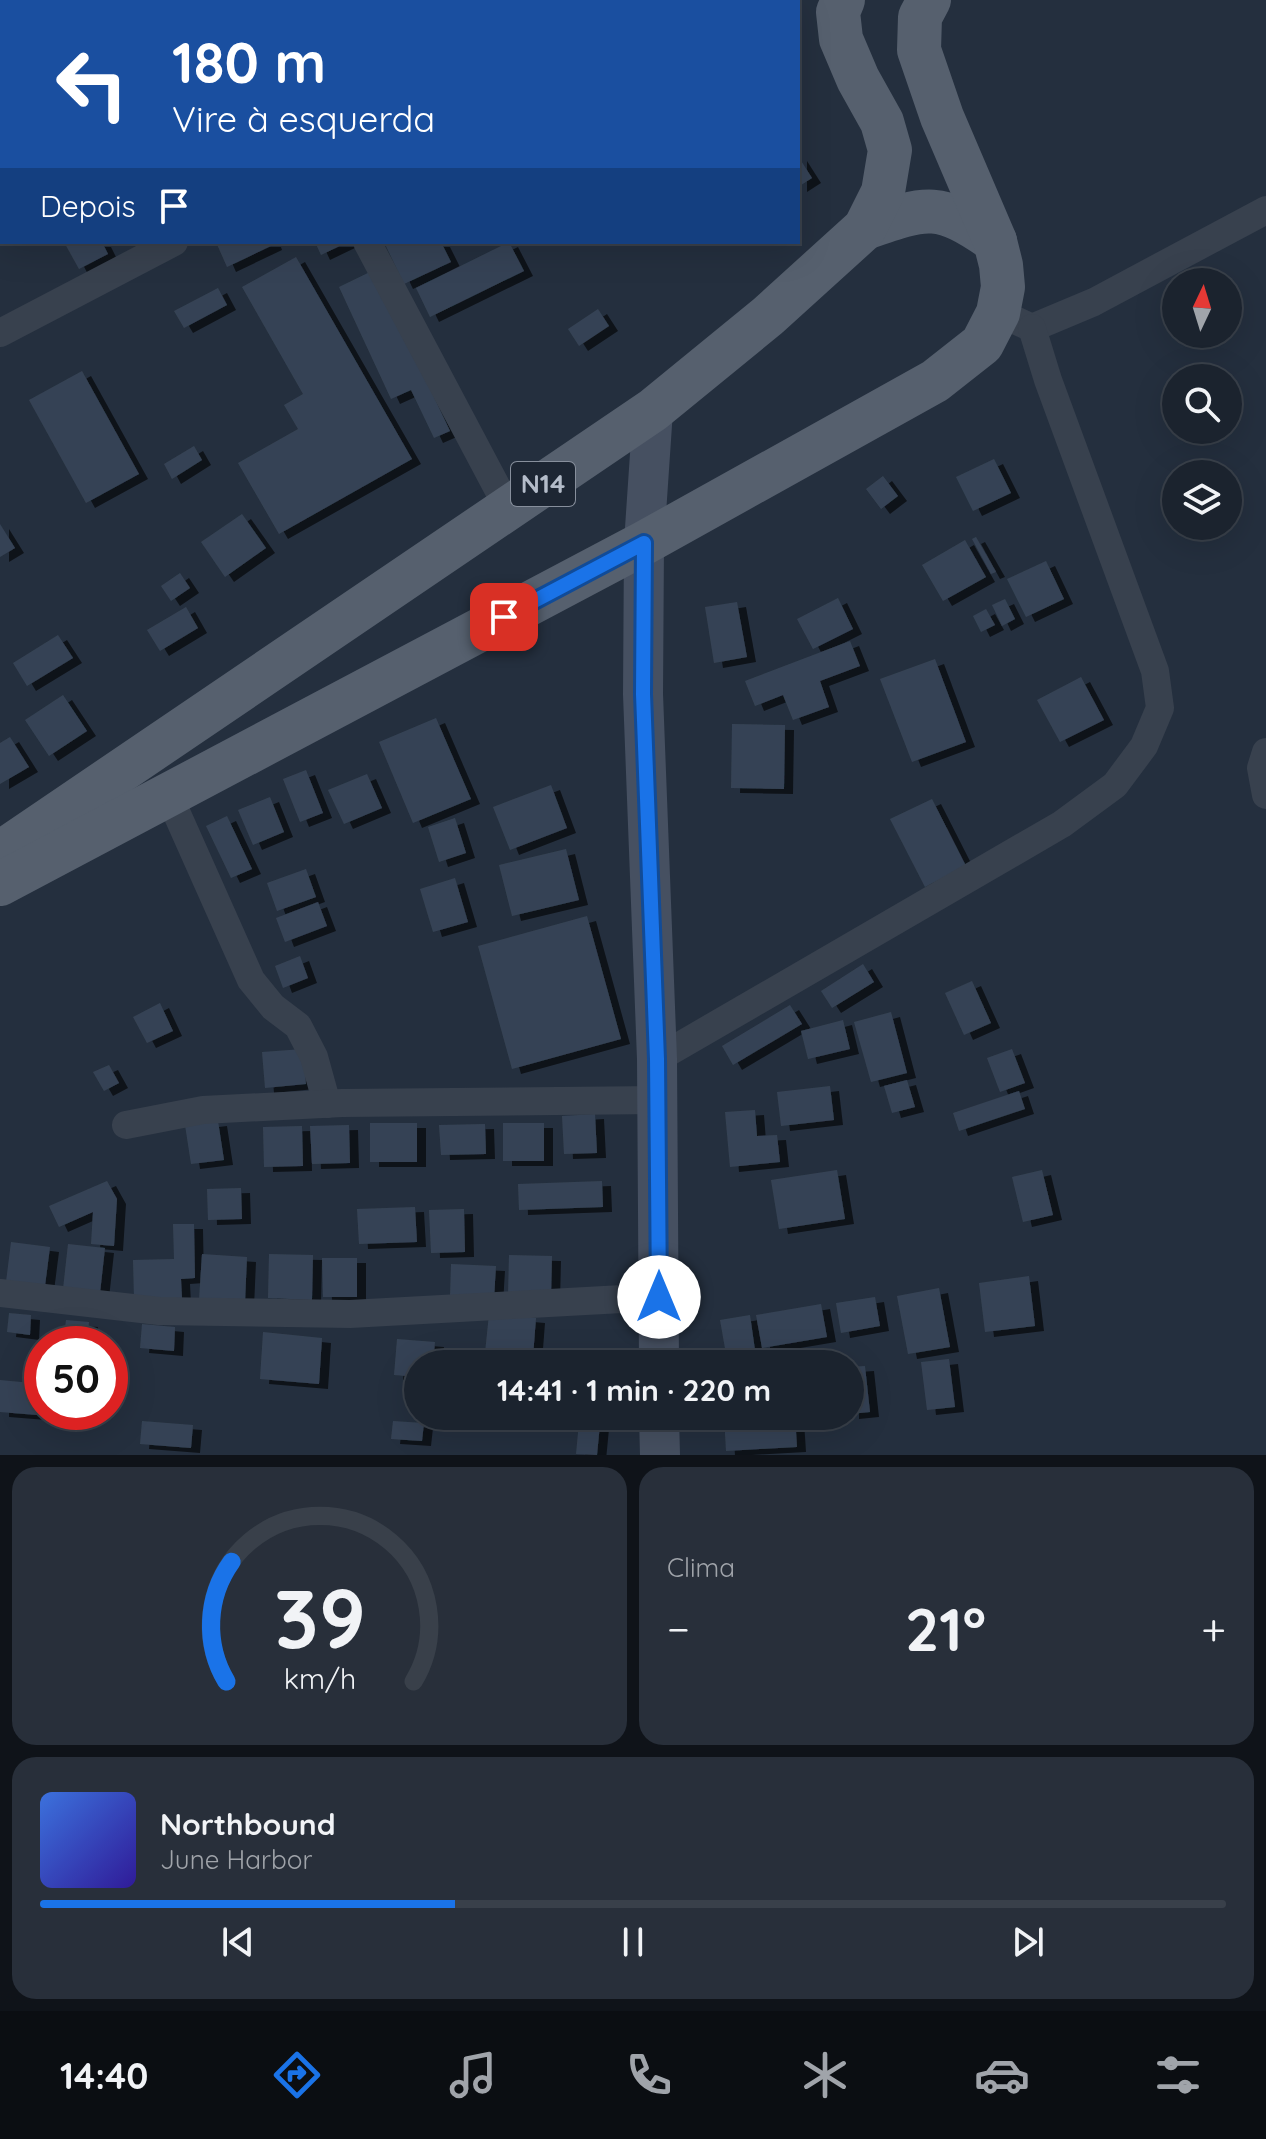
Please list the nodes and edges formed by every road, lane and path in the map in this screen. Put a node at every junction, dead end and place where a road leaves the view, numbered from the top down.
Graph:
1 (929, 0) edge
2 (835, 4) edge
3 (1266, 210) edge
4 (865, 228) junction
5 (995, 241) junction
6 (170, 244) edge
7 (368, 244) edge
8 (1015, 320) junction
9 (0, 333) edge
10 (653, 410) junction
11 (508, 508) junction
12 (644, 543) junction
13 (1266, 752) edge
14 (1266, 795) edge
15 (169, 796) junction
16 (0, 853) edge
17 (0, 884) edge
18 (657, 1059) junction
19 (658, 1100) junction
20 (327, 1104) junction
21 (126, 1125) dead end
22 (0, 1293) edge
23 (659, 1297) junction
24 (659, 1350) edge
25 (659, 1430) edge
26 (660, 1455) edge

1 - 5 main road
2 - 4 main road, N14
3 - 8 street
4 - 5 main road
4 - 10 main road, N14
5 - 8 main road
6 - 9 street
7 - 11 street
8 - 12 main road
8 - 18 street
10 - 11 main road, N14
10 - 12 main road
11 - 16 main road, N14
12 - 15 main road
12 - 18 main road
13 - 14 street
15 - 17 main road
15 - 20 street
18 - 19 main road
19 - 20 street
19 - 23 main road
20 - 21 street
22 - 23 street
23 - 24 main road
25 - 26 main road

